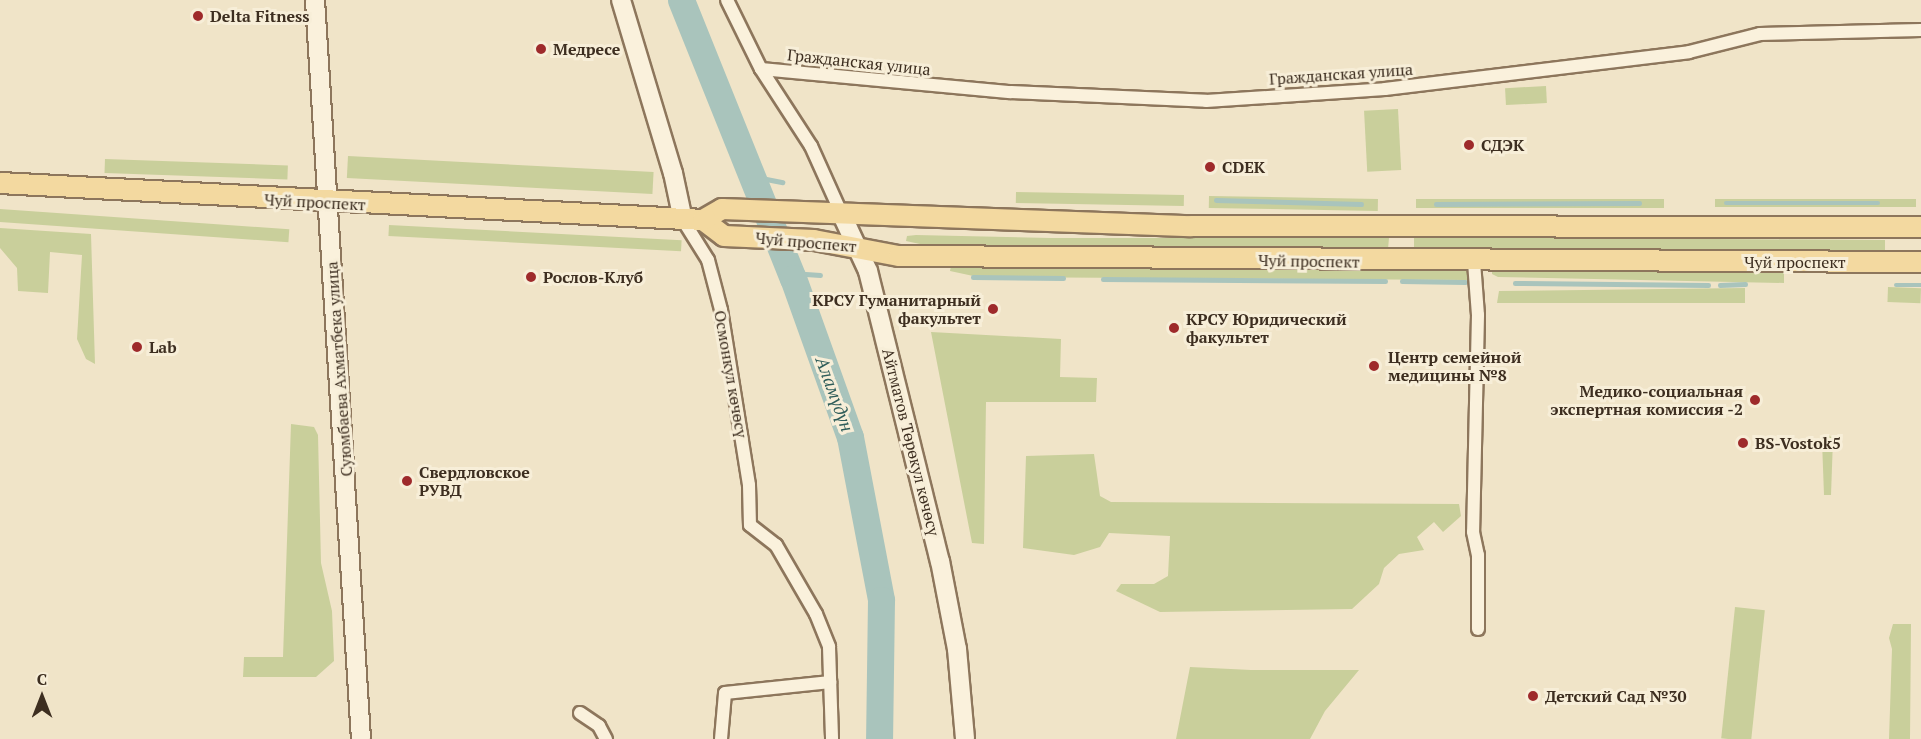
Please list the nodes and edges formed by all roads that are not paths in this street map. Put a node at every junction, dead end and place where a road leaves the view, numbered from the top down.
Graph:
1 (315, 0) edge
2 (621, 0) edge
3 (727, 0) edge
4 (1921, 30) edge
5 (761, 69) junction
6 (0, 183) edge
7 (329, 203) junction
8 (842, 215) junction
9 (683, 220) junction
10 (703, 220) junction
11 (1912, 228) edge
12 (855, 245) junction
13 (1474, 262) junction
14 (1913, 262) edge
15 (1478, 629) dead end
16 (830, 682) junction
17 (580, 713) dead end
18 (361, 739) edge
19 (606, 739) edge
20 (721, 739) edge
21 (832, 739) edge
22 (965, 739) edge

1 - 7 street, Суюмбаева Ахматбека улица
2 - 9 street, Осмонкул көчөсү
3 - 5 street, Айтматов Төрөкул көчөсү
4 - 5 street, Гражданская улица
5 - 8 street, Айтматов Төрөкул көчөсү
6 - 7 main road, Чуй проспект
7 - 9 main road, Чуй проспект
7 - 18 street, Суюмбаева Ахматбека улица
8 - 10 main road, Чуй проспект
8 - 11 main road, Чуй проспект
8 - 12 street, Айтматов Төрөкул көчөсү
9 - 10 main road, Чуй проспект
9 - 16 street, Осмонкул көчөсү
10 - 12 main road, Чуй проспект
11 - 14 main road
12 - 13 main road, Чуй проспект
12 - 22 street, Айтматов Төрөкул көчөсү
13 - 14 main road, Чуй проспект
13 - 15 street
16 - 20 street
16 - 21 street, Осмонкул көчөсү
17 - 19 street

